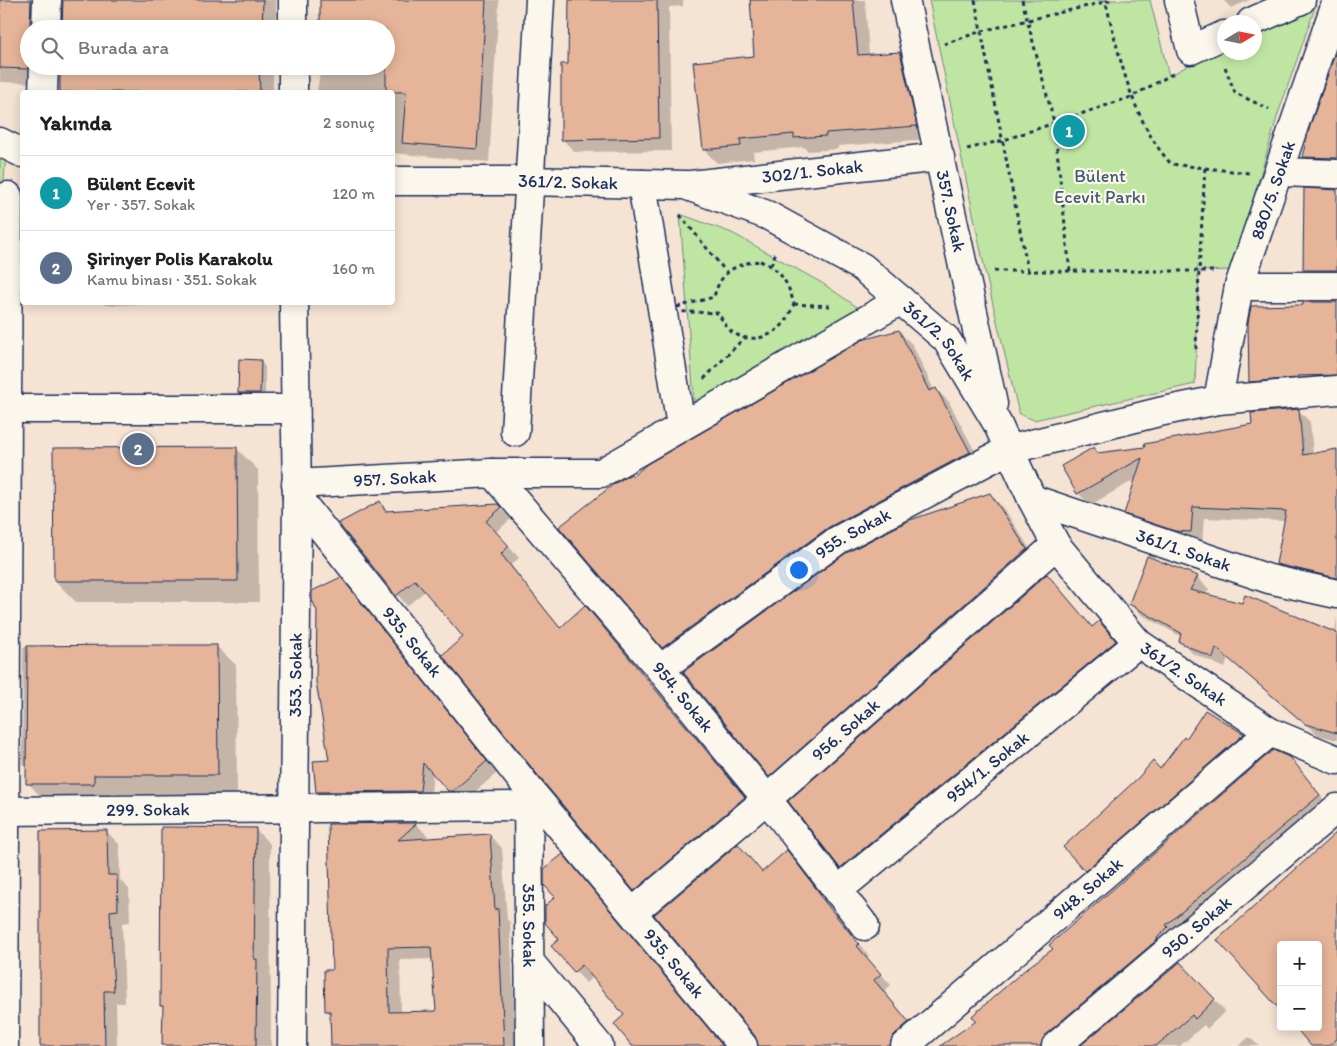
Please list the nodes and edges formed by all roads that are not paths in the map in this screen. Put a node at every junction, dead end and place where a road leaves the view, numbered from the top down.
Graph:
1 (47, 0) edge
2 (293, 0) edge
3 (540, 0) edge
4 (905, 0) edge
5 (1179, 0) edge
6 (1301, 0) edge
7 (1337, 0) edge
8 (1262, 17) edge
9 (46, 20) edge
10 (293, 20) edge
11 (1217, 48) edge
12 (44, 75) edge
13 (293, 75) edge
14 (43, 90) edge
15 (293, 90) edge
16 (0, 142) edge
17 (20, 152) edge
18 (951, 154) junction
19 (1280, 172) junction
20 (1337, 174) edge
21 (395, 180) edge
22 (528, 181) junction
23 (649, 184) junction
24 (684, 186) junction
25 (10, 196) edge
26 (1232, 278) junction
27 (1337, 286) edge
28 (901, 300) junction
29 (294, 305) edge
30 (1337, 390) edge
31 (1218, 400) junction
32 (7, 409) junction
33 (296, 409) junction
34 (679, 416) junction
35 (997, 423) junction
36 (515, 432) dead end
37 (1008, 450) junction
38 (492, 473) junction
39 (297, 490) junction
40 (1032, 499) junction
41 (1056, 545) junction
42 (1337, 594) edge
43 (1138, 643) junction
44 (660, 669) junction
45 (1270, 732) junction
46 (1337, 760) edge
47 (528, 797) junction
48 (766, 799) junction
49 (294, 808) junction
50 (1337, 808) edge
51 (2, 811) edge
52 (837, 891) junction
53 (633, 912) junction
54 (865, 926) dead end
55 (530, 961) junction
56 (4, 1046) edge
57 (292, 1046) edge
58 (530, 1046) edge
59 (600, 1046) edge
60 (743, 1046) edge
61 (905, 1046) edge
62 (1056, 1046) edge

1 - 9 street
2 - 10 street
3 - 22 street
4 - 18 street, 357. Sokak
5 - 11 street
6 - 8 street
7 - 19 street, 880/5. Sokak
12 - 14 street
13 - 15 street
16 - 17 street
18 - 24 street, 302/1. Sokak
18 - 35 street, 357. Sokak
19 - 20 street
19 - 26 street, 880/5. Sokak
21 - 22 street, 361/2. Sokak
22 - 23 street, 361/2. Sokak
22 - 36 street
23 - 24 street, 361/2. Sokak
23 - 34 street
24 - 28 street, 361/2. Sokak
25 - 32 street
26 - 27 street
26 - 31 street, 880/5. Sokak
28 - 34 street, 957. Sokak
28 - 35 street, 361/2. Sokak
29 - 33 street, 353. Sokak
30 - 31 street, 955. Sokak
31 - 37 street, 955. Sokak
32 - 33 street
32 - 51 street
33 - 39 street, 353. Sokak
34 - 38 street, 957. Sokak
35 - 37 street, 361/2. Sokak
37 - 40 street, 361/2. Sokak
37 - 44 street, 955. Sokak
38 - 39 street, 957. Sokak
38 - 44 street, 954. Sokak
39 - 47 street, 935. Sokak
39 - 49 street, 353. Sokak
40 - 41 street, 361/2. Sokak
40 - 42 street, 361/1. Sokak
41 - 43 street, 361/2. Sokak
41 - 48 street, 956. Sokak
43 - 45 street, 361/2. Sokak
43 - 52 street, 954/1. Sokak
44 - 48 street, 954. Sokak
45 - 46 street, 361/2. Sokak
45 - 61 street, 948. Sokak
47 - 49 street, 299. Sokak
47 - 53 street, 935. Sokak
47 - 55 street, 355. Sokak
48 - 52 street, 954. Sokak
48 - 53 street, 956. Sokak
49 - 51 street, 299. Sokak
49 - 57 street, 353. Sokak
50 - 62 street, 950. Sokak
51 - 56 street
52 - 54 street, 954. Sokak
53 - 60 street, 935. Sokak
55 - 58 street, 355. Sokak
55 - 59 street

